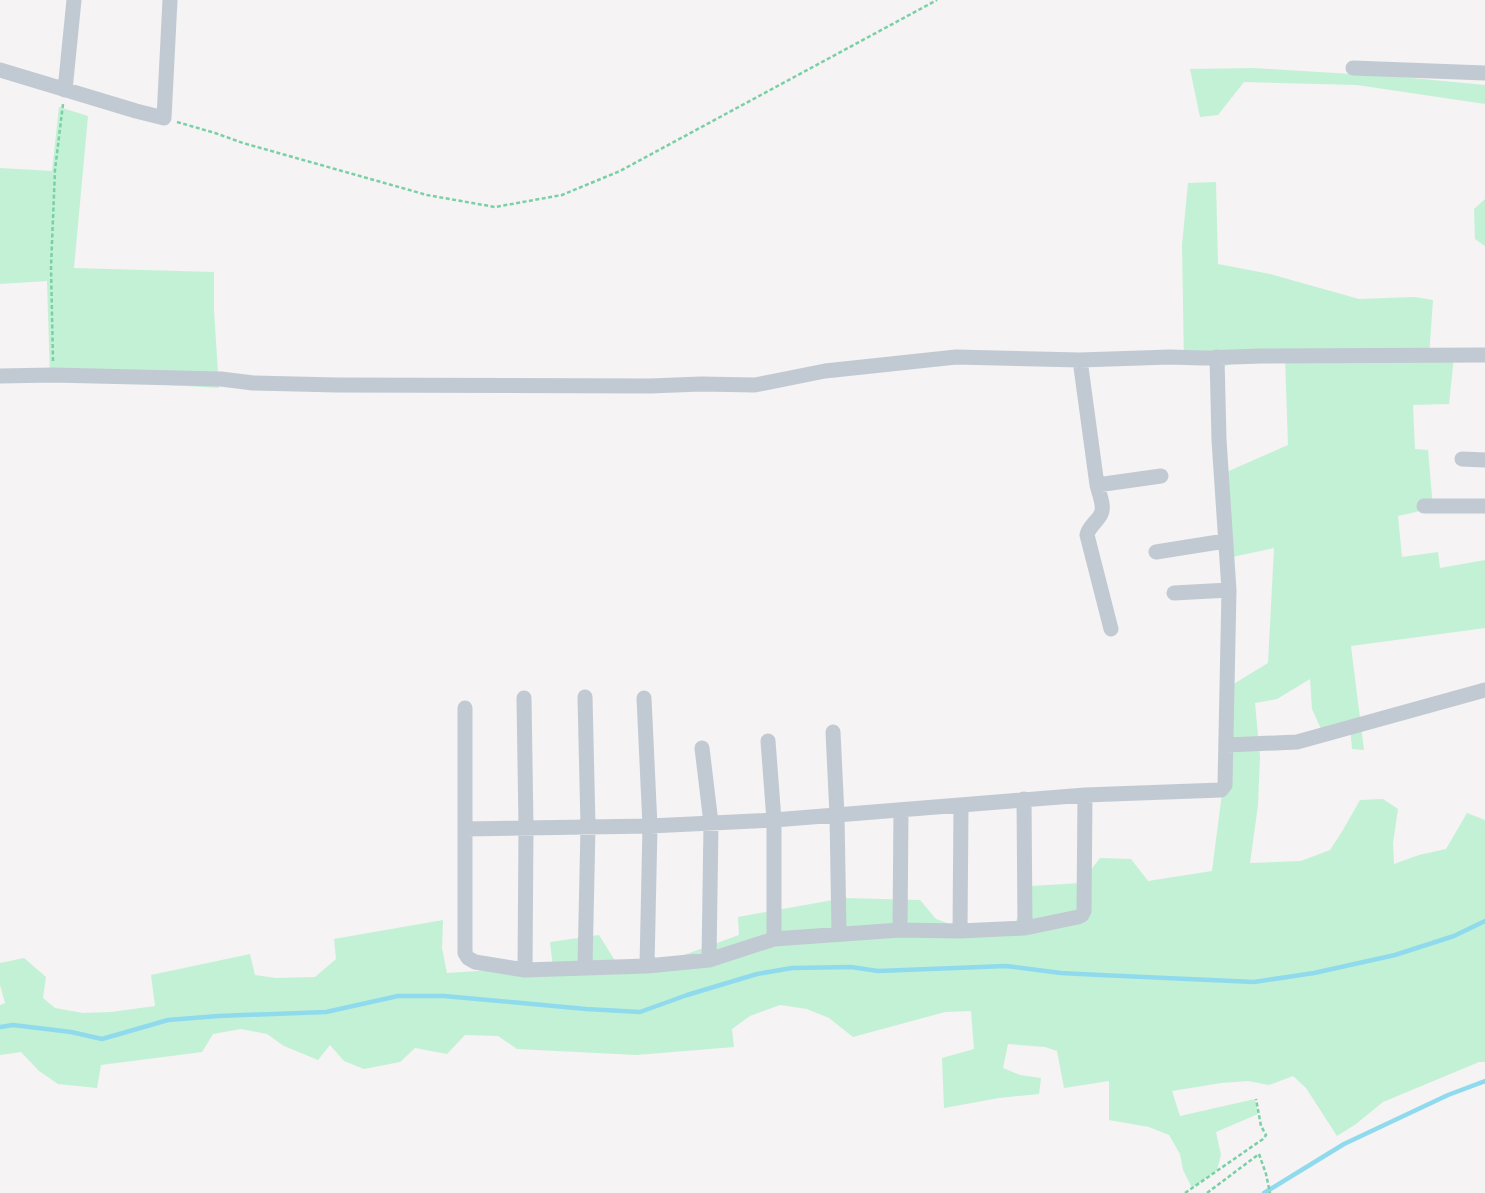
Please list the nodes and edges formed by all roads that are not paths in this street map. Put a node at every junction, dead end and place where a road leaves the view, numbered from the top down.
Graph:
1 (74, 0) edge
2 (170, 0) edge
3 (1353, 68) dead end
4 (0, 70) edge
5 (1485, 73) edge
6 (65, 90) junction
7 (1485, 355) edge
8 (1217, 357) junction
9 (1080, 360) junction
10 (0, 376) edge
11 (1462, 459) dead end
12 (1485, 460) edge
13 (1161, 476) dead end
14 (1097, 485) junction
15 (1424, 506) dead end
16 (1485, 506) edge
17 (1225, 542) junction
18 (1156, 552) dead end
19 (1229, 590) junction
20 (1174, 593) dead end
21 (1111, 629) dead end
22 (1485, 690) edge
23 (585, 697) dead end
24 (524, 698) dead end
25 (644, 698) dead end
26 (464, 708) dead end
27 (833, 732) dead end
28 (768, 741) dead end
29 (1226, 744) junction
30 (702, 748) dead end
31 (1085, 796) junction
32 (1024, 800) junction
33 (961, 806) junction
34 (901, 810) junction
35 (837, 814) junction
36 (774, 820) junction
37 (711, 823) junction
38 (588, 826) junction
39 (650, 826) junction
40 (526, 827) junction
41 (465, 829) junction
42 (1025, 928) junction
43 (900, 930) junction
44 (960, 931) junction
45 (839, 933) junction
46 (774, 939) junction
47 (709, 960) junction
48 (585, 966) junction
49 (647, 966) junction
50 (526, 970) junction

1 - 6 street
2 - 6 street
3 - 5 street
4 - 6 street
7 - 8 street
8 - 9 street
8 - 17 street
9 - 10 street
9 - 14 street
11 - 12 street
13 - 14 street
14 - 21 street
15 - 16 street
17 - 18 street
17 - 19 street
19 - 20 street
19 - 29 street
22 - 29 street
23 - 38 street
24 - 40 street
25 - 39 street
26 - 41 street
27 - 35 street
28 - 36 street
29 - 31 street
30 - 37 street
31 - 32 street
31 - 42 street
32 - 33 street
32 - 42 street
33 - 34 street
33 - 44 street
34 - 35 street
34 - 43 street
35 - 36 street
35 - 45 street
36 - 37 street
36 - 46 street
37 - 39 street
37 - 47 street
38 - 39 street
38 - 40 street
38 - 48 street
39 - 49 street
40 - 41 street
40 - 50 street
41 - 50 street
42 - 44 street
43 - 44 street
43 - 45 street
45 - 46 street
46 - 47 street
47 - 49 street
48 - 49 street
48 - 50 street

